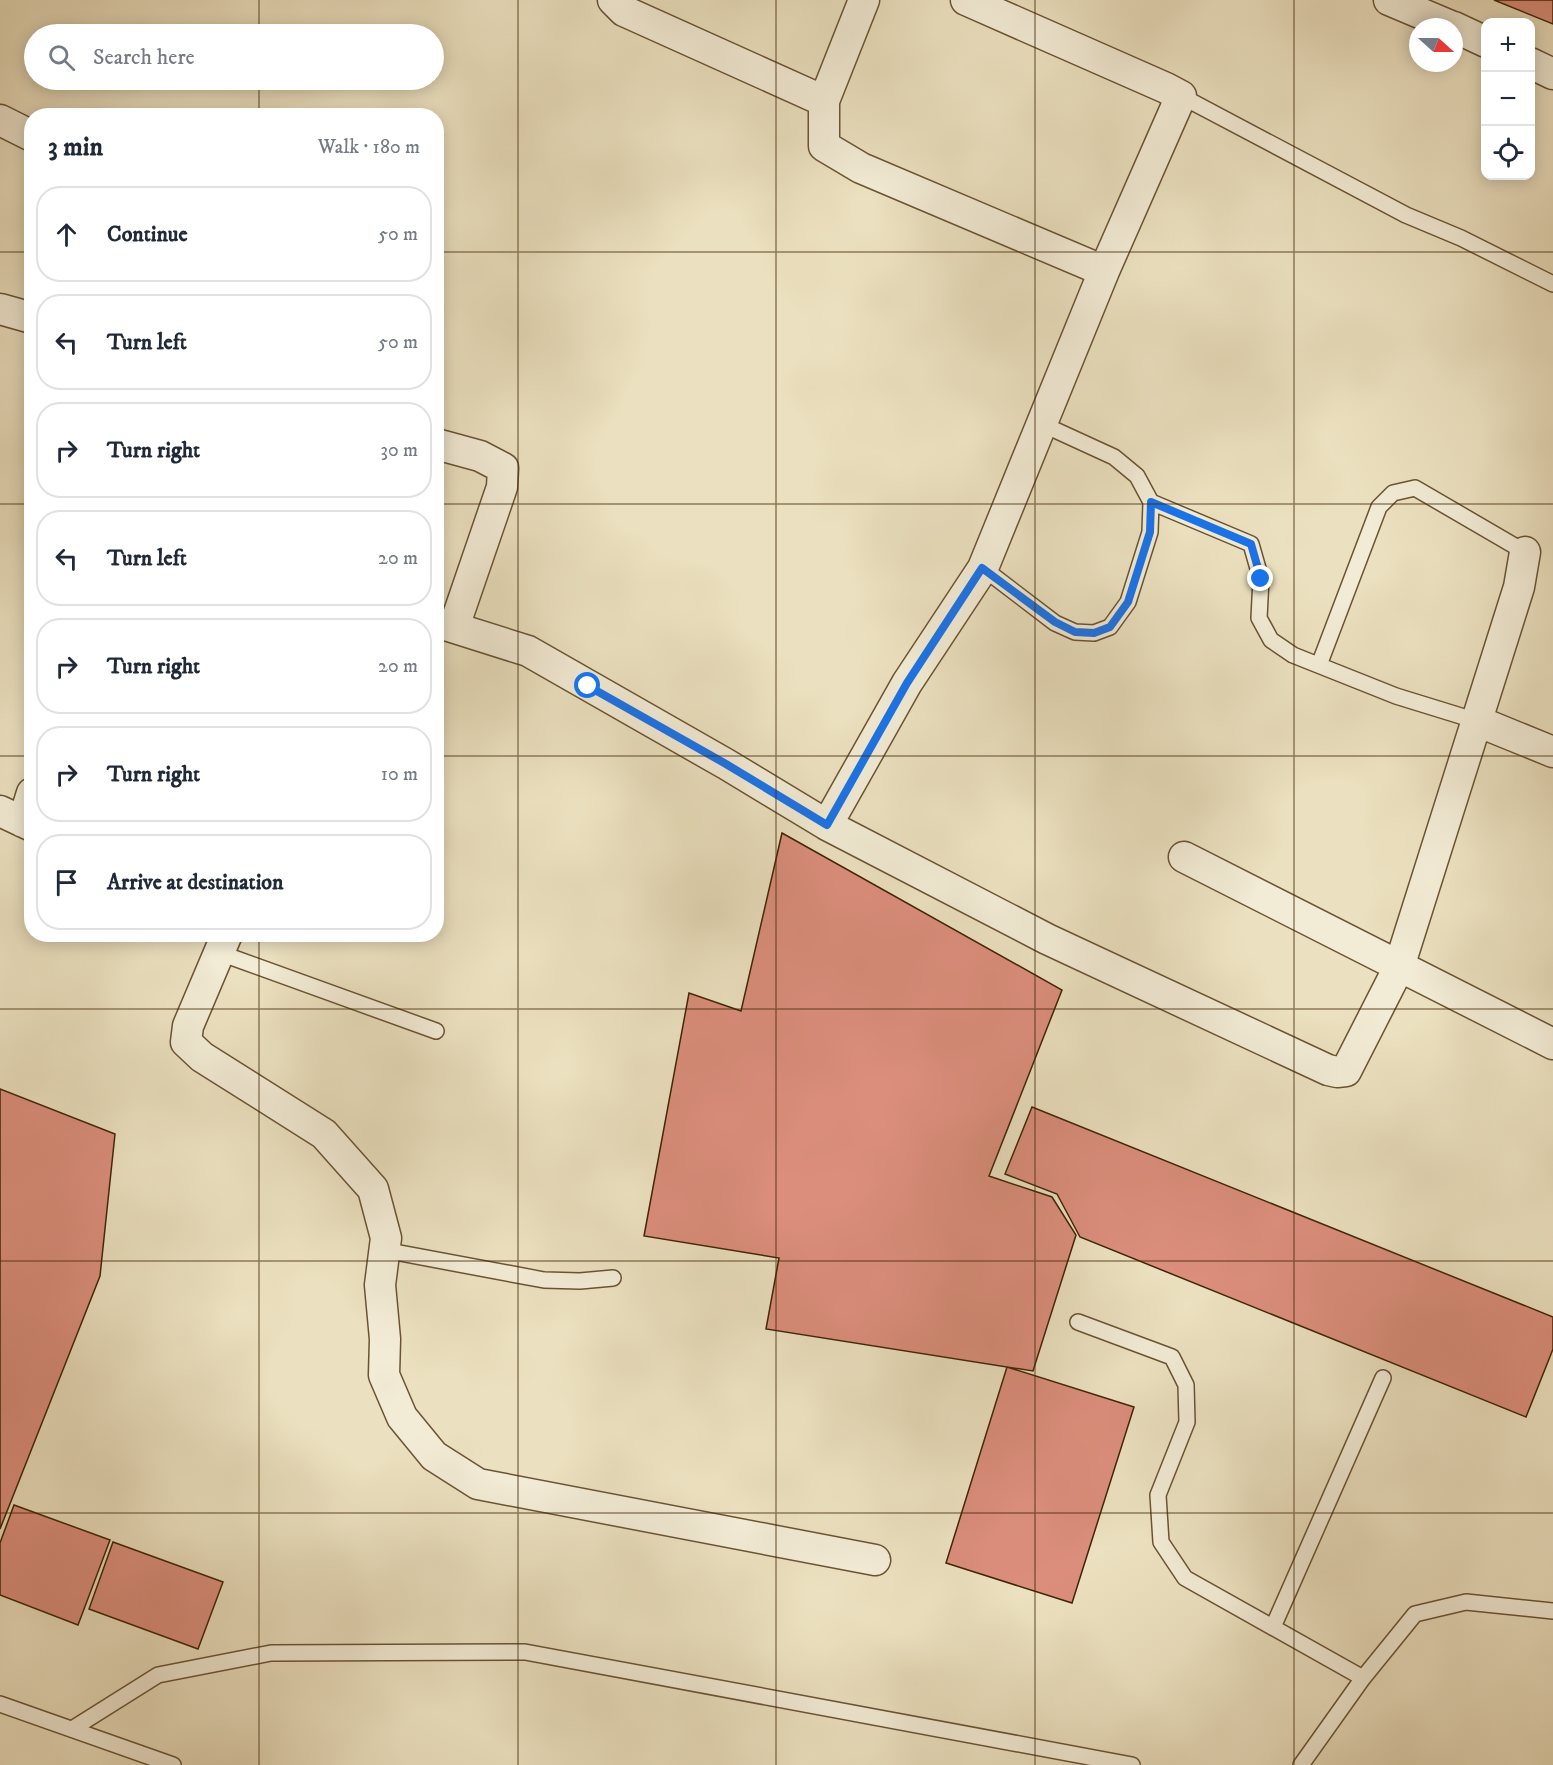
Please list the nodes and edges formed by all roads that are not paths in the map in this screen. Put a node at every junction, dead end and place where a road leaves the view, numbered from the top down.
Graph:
1 (613, 0) edge
2 (864, 0) edge
3 (966, 0) edge
4 (1389, 0) edge
5 (1432, 18) edge
6 (1463, 31) edge
7 (1481, 40) edge
8 (1535, 65) edge
9 (1553, 74) edge
10 (1181, 96) junction
11 (824, 101) junction
12 (0, 120) edge
13 (24, 132) edge
14 (1104, 271) junction
15 (1553, 284) edge
16 (0, 309) edge
17 (24, 316) edge
18 (1042, 424) junction
19 (444, 446) edge
20 (1151, 502) junction
21 (1525, 552) joint
22 (982, 568) junction
23 (445, 624) edge
24 (1319, 665) junction
25 (1476, 721) junction
26 (1553, 752) edge
27 (827, 825) junction
28 (1184, 857) dead end
29 (224, 944) edge
30 (1399, 967) junction
31 (436, 1031) dead end
32 (1553, 1044) edge
33 (384, 1250) junction
34 (613, 1278) dead end
35 (1078, 1322) dead end
36 (1383, 1378) dead end
37 (876, 1560) dead end
38 (1553, 1611) edge
39 (1273, 1627) junction
40 (1363, 1678) junction
41 (0, 1704) edge
42 (72, 1729) junction
43 (173, 1765) edge
44 (1132, 1765) edge
45 (1301, 1765) edge

1 - 11 street
2 - 11 street
3 - 10 street
4 - 5 street
6 - 7 street
8 - 9 street
10 - 14 street
10 - 15 lane
11 - 14 street
12 - 13 street
14 - 18 street
16 - 17 street
18 - 20 lane
18 - 22 street
19 - 23 street
20 - 22 lane
20 - 24 lane
21 - 24 lane
21 - 25 street
22 - 27 street
23 - 27 street
24 - 25 lane
25 - 26 street
25 - 30 street
27 - 30 street
28 - 30 street
29 - 31 lane
29 - 33 street
30 - 32 street
33 - 34 lane
33 - 37 street
35 - 39 lane
36 - 39 lane
38 - 40 lane
39 - 40 lane
40 - 45 lane
41 - 42 lane
42 - 43 lane
42 - 44 lane

